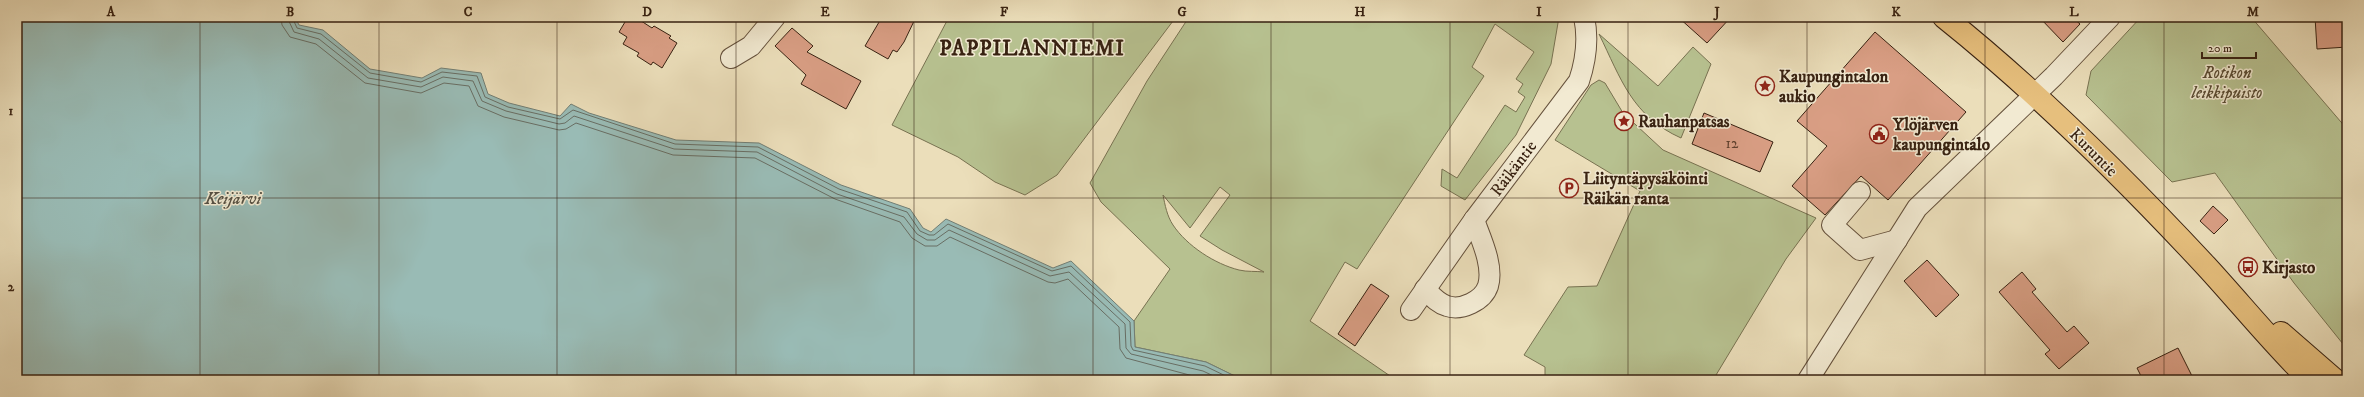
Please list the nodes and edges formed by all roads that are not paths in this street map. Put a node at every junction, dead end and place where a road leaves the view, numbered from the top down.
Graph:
1 (775, 17) edge
2 (1584, 17) edge
3 (1944, 17) edge
4 (2110, 17) edge
5 (731, 58) dead end
6 (2036, 94) junction
7 (1860, 192) dead end
8 (1474, 220) junction
9 (1897, 240) junction
10 (1425, 288) junction
11 (2235, 297) junction
12 (1411, 310) dead end
13 (1808, 380) edge
14 (2310, 380) edge
15 (2335, 380) edge

1 - 5 street
2 - 8 street, Räikäntie
3 - 6 main road, Kuruntie
4 - 6 street
6 - 9 street
6 - 11 main road, Kuruntie
7 - 9 street
8 - 10 street, Räikäntie
8 - 10 street
9 - 13 street
10 - 12 street, Räikäntie
11 - 14 main road, Kuruntie
11 - 15 main road, Kuruntie

